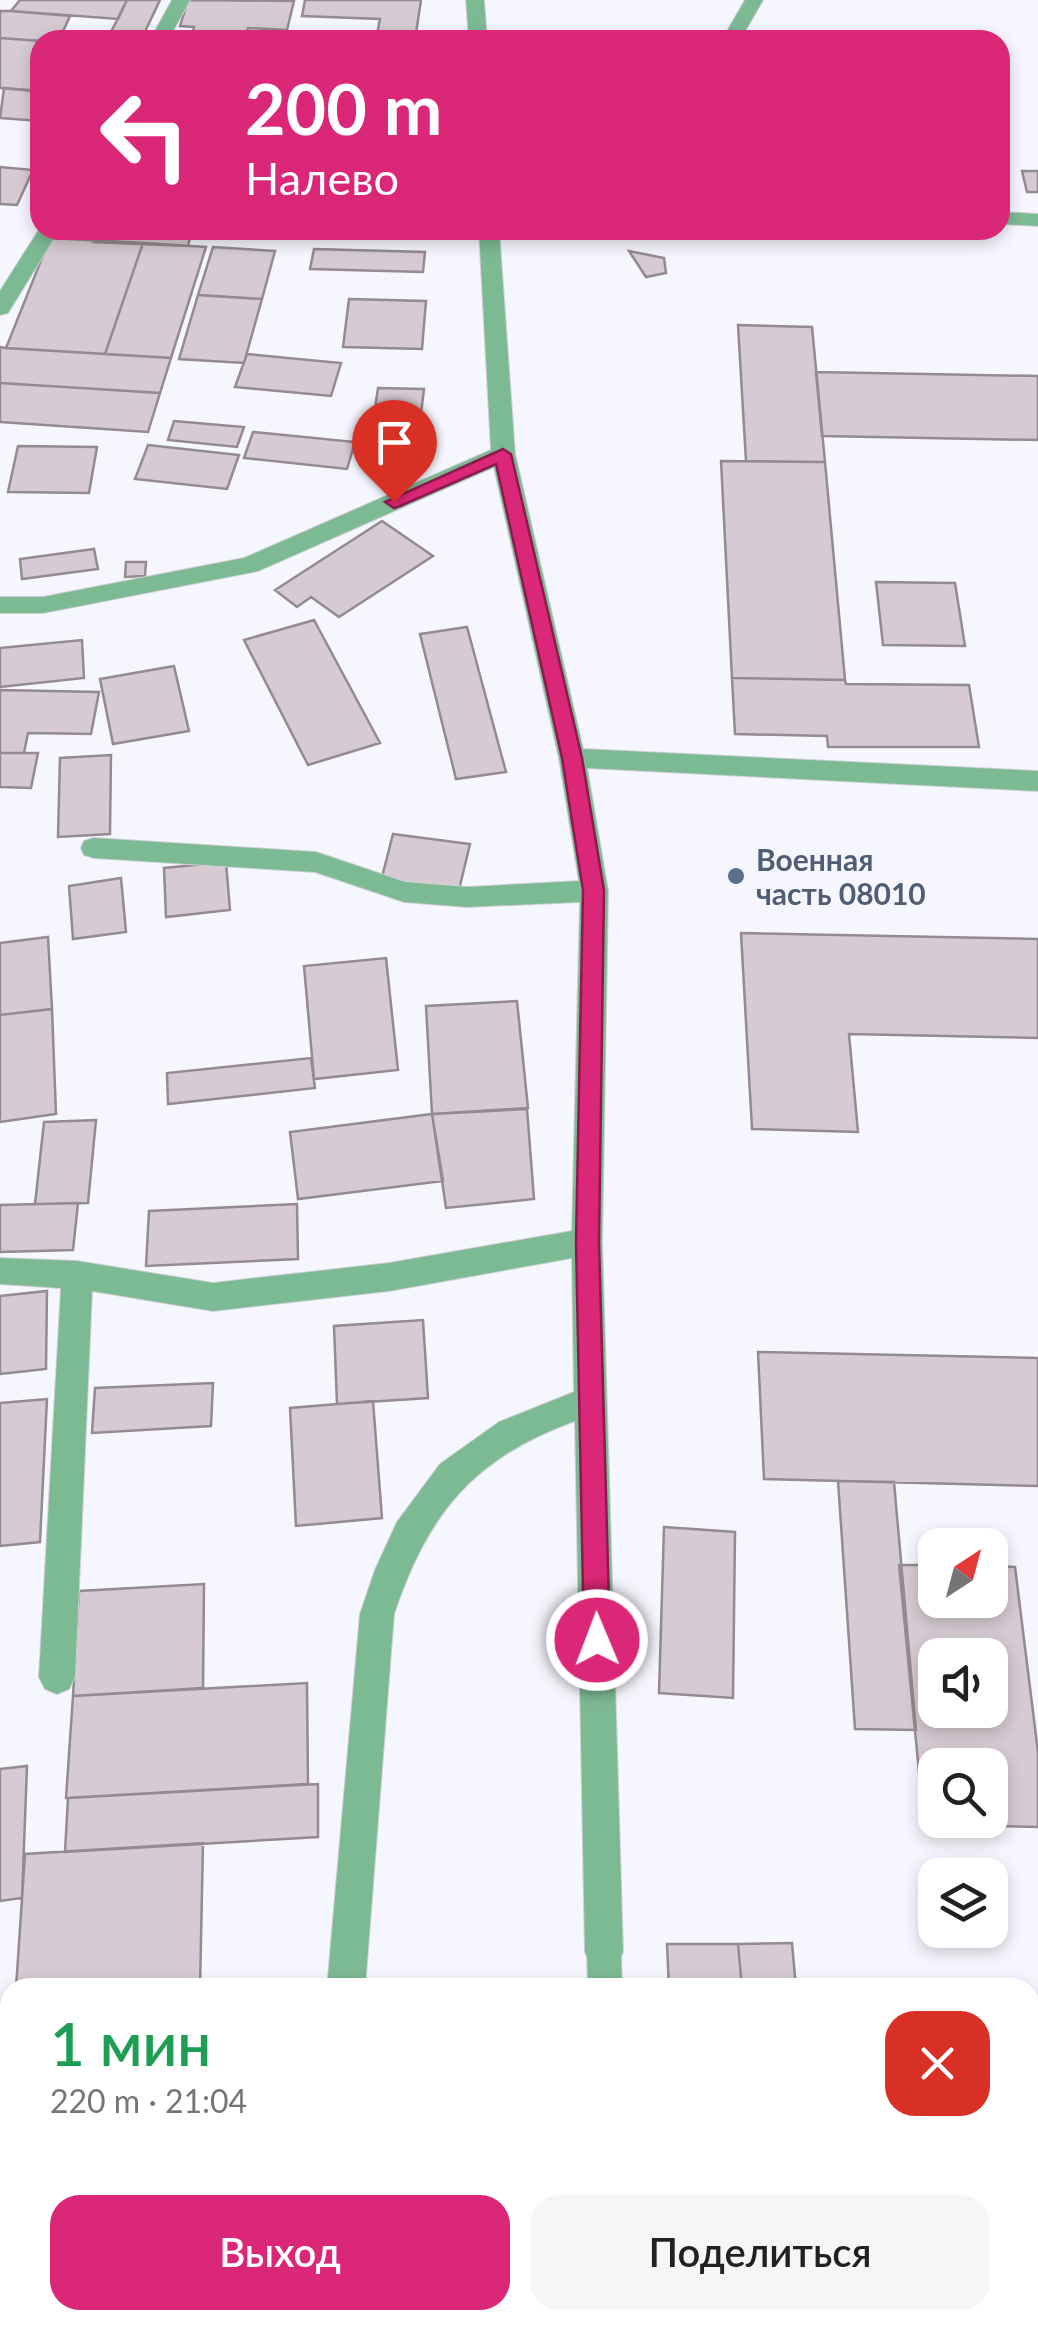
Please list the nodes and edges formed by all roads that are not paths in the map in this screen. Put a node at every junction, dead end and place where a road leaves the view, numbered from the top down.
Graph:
1 (181, 0) edge
2 (475, 0) edge
3 (754, 0) edge
4 (165, 30) edge
5 (477, 30) edge
6 (737, 30) edge
7 (1010, 219) edge
8 (1038, 220) edge
9 (43, 240) edge
10 (490, 240) edge
11 (0, 308) edge
12 (503, 454) junction
13 (0, 605) edge
14 (572, 758) junction
15 (1038, 781) edge
16 (94, 848) dead end
17 (594, 890) junction
18 (588, 1242) junction
19 (0, 1271) edge
20 (76, 1275) junction
21 (591, 1400) junction
22 (57, 1677) dead end
23 (604, 1952) joint
24 (347, 1978) edge
25 (605, 1978) edge

1 - 4 street
2 - 5 street
3 - 6 lane
7 - 8 lane
9 - 11 street
10 - 12 street
12 - 13 street
12 - 14 street
14 - 15 street
14 - 17 street
16 - 17 street
17 - 18 street
18 - 20 street
18 - 21 street
19 - 20 street
20 - 22 street
21 - 23 street
21 - 24 street
23 - 25 lane

